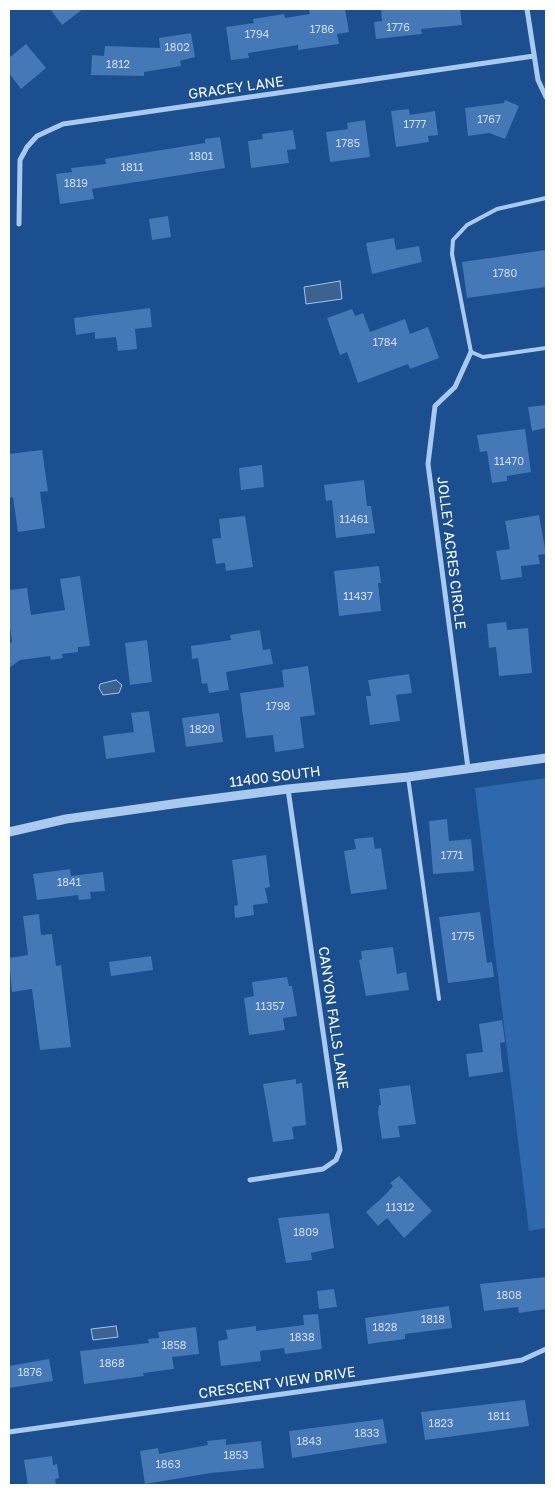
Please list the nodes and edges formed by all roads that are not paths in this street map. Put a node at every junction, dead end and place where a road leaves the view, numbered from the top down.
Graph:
1 (527, 9) edge
2 (534, 56) junction
3 (546, 97) edge
4 (546, 198) edge
5 (19, 224) dead end
6 (546, 348) edge
7 (471, 352) junction
8 (546, 758) edge
9 (468, 768) junction
10 (408, 777) junction
11 (288, 789) junction
12 (9, 832) edge
13 (439, 999) dead end
14 (250, 1180) dead end
15 (546, 1350) edge
16 (9, 1432) edge

1 - 2 street
2 - 3 street
2 - 5 street, GRACEY LANE
4 - 7 lane
6 - 7 lane
7 - 9 street, JOLLEY ACRES CIRCLE
8 - 9 street, 11400 SOUTH
9 - 10 street, 11400 SOUTH
10 - 11 street, 11400 SOUTH
10 - 13 lane
11 - 12 street, 11400 SOUTH
11 - 14 street, CANYON FALLS LANE
15 - 16 street, CRESCENT VIEW DRIVE

